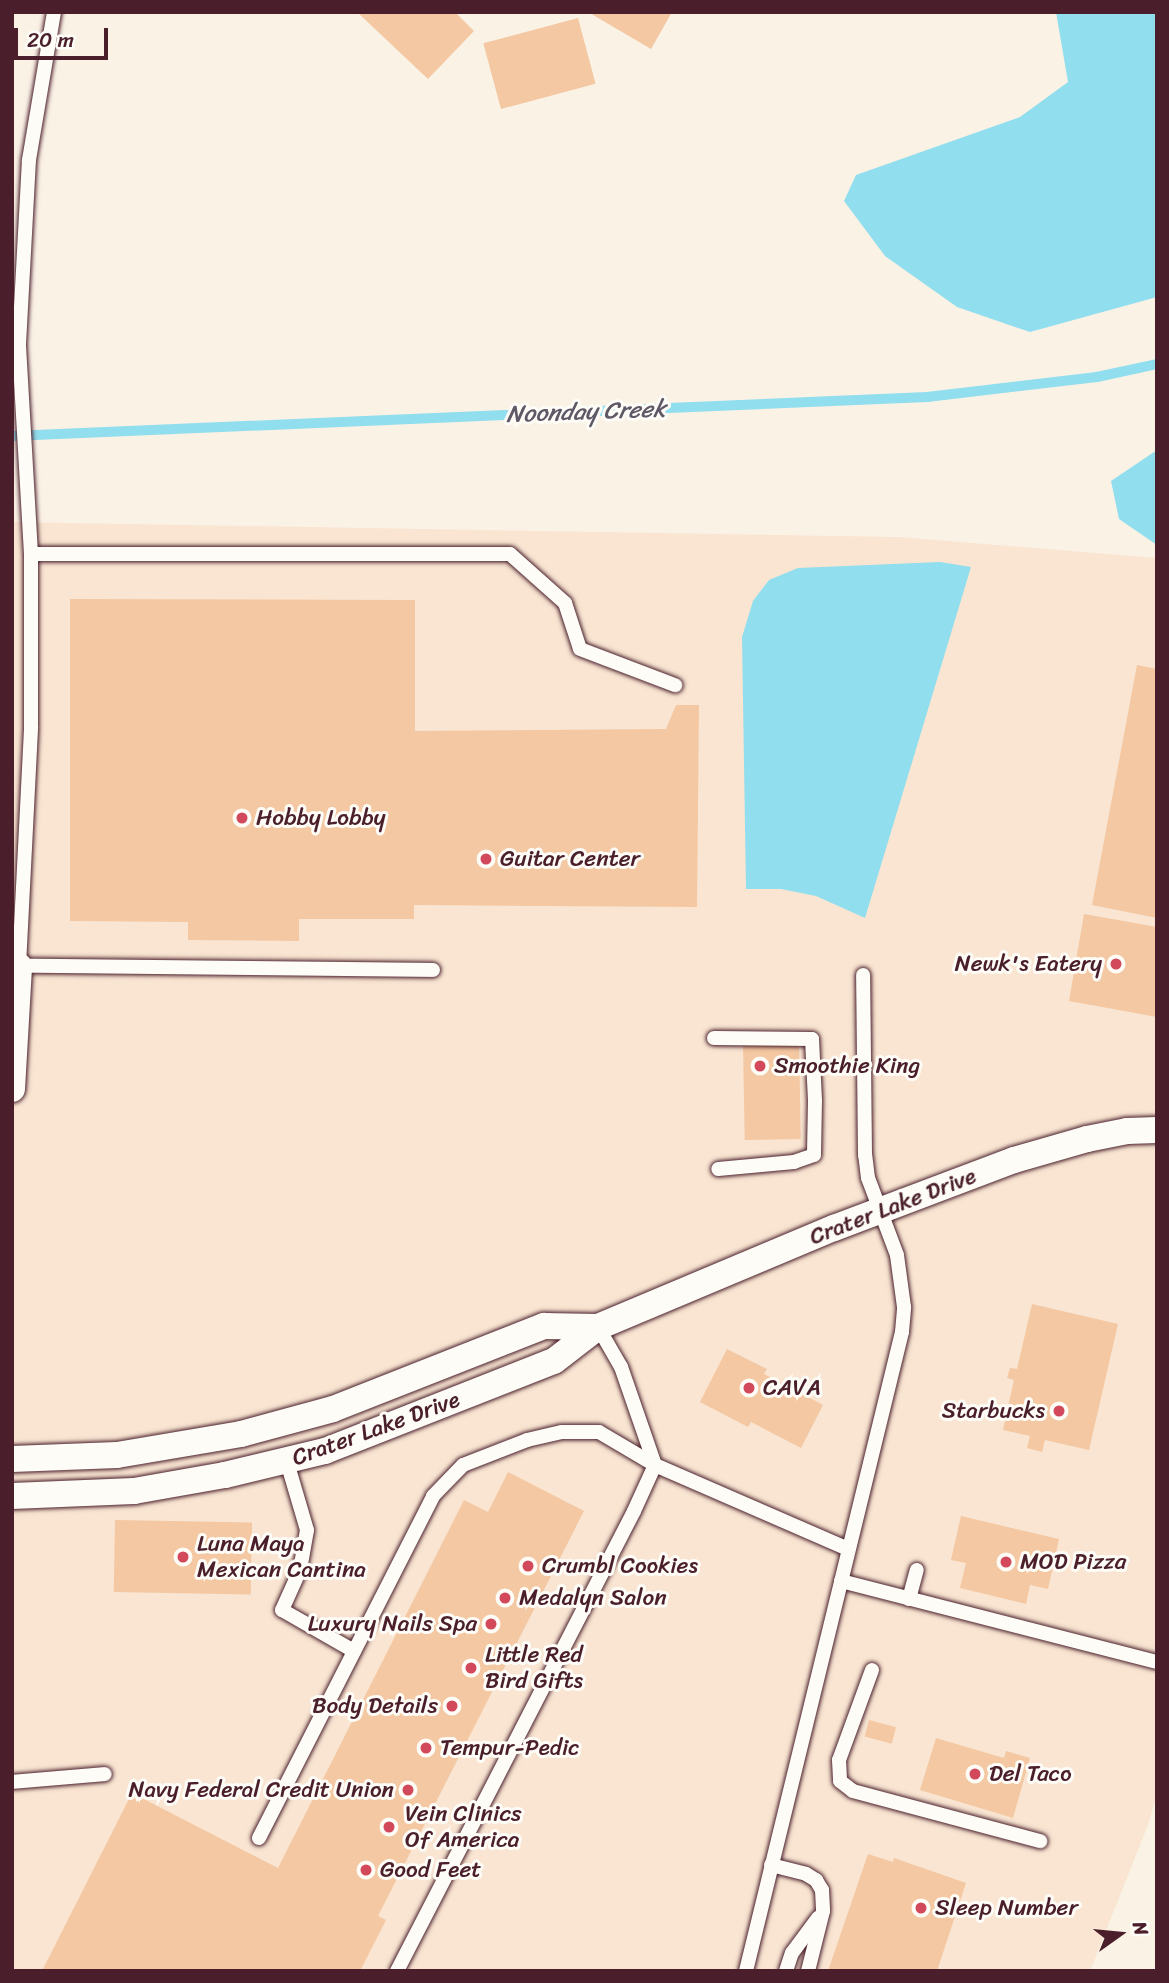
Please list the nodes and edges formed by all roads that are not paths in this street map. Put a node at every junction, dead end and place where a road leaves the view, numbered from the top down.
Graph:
1 (54, 12) edge
2 (31, 554) junction
3 (675, 685) dead end
4 (19, 966) junction
5 (433, 970) dead end
6 (863, 975) dead end
7 (714, 1038) dead end
8 (12, 1089) edge
9 (1157, 1130) edge
10 (718, 1169) dead end
11 (881, 1211) junction
12 (598, 1327) junction
13 (12, 1459) edge
14 (286, 1462) junction
15 (655, 1465) junction
16 (12, 1496) edge
17 (848, 1549) junction
18 (917, 1570) dead end
19 (841, 1581) junction
20 (909, 1599) junction
21 (354, 1651) junction
22 (1157, 1662) edge
23 (872, 1670) dead end
24 (105, 1774) dead end
25 (12, 1782) edge
26 (259, 1838) dead end
27 (1040, 1841) dead end
28 (771, 1865) junction
29 (823, 1911) junction
30 (397, 1971) edge
31 (746, 1971) edge
32 (786, 1971) edge
33 (808, 1971) edge

1 - 2 lane
2 - 3 lane
2 - 4 lane
4 - 5 lane
4 - 8 street
6 - 11 lane
7 - 10 lane
9 - 11 street, Crater Lake Drive
11 - 12 street, Crater Lake Drive
11 - 17 lane
12 - 13 street, Crater Lake Drive
12 - 14 street, Crater Lake Drive
12 - 15 lane
14 - 16 street, Crater Lake Drive
14 - 21 lane
15 - 17 lane
15 - 21 lane
15 - 30 lane
17 - 19 lane
18 - 20 lane
19 - 20 lane
19 - 28 lane
20 - 22 lane
21 - 26 lane
23 - 27 lane
24 - 25 lane
28 - 29 lane
28 - 31 lane
29 - 32 lane
29 - 33 lane

